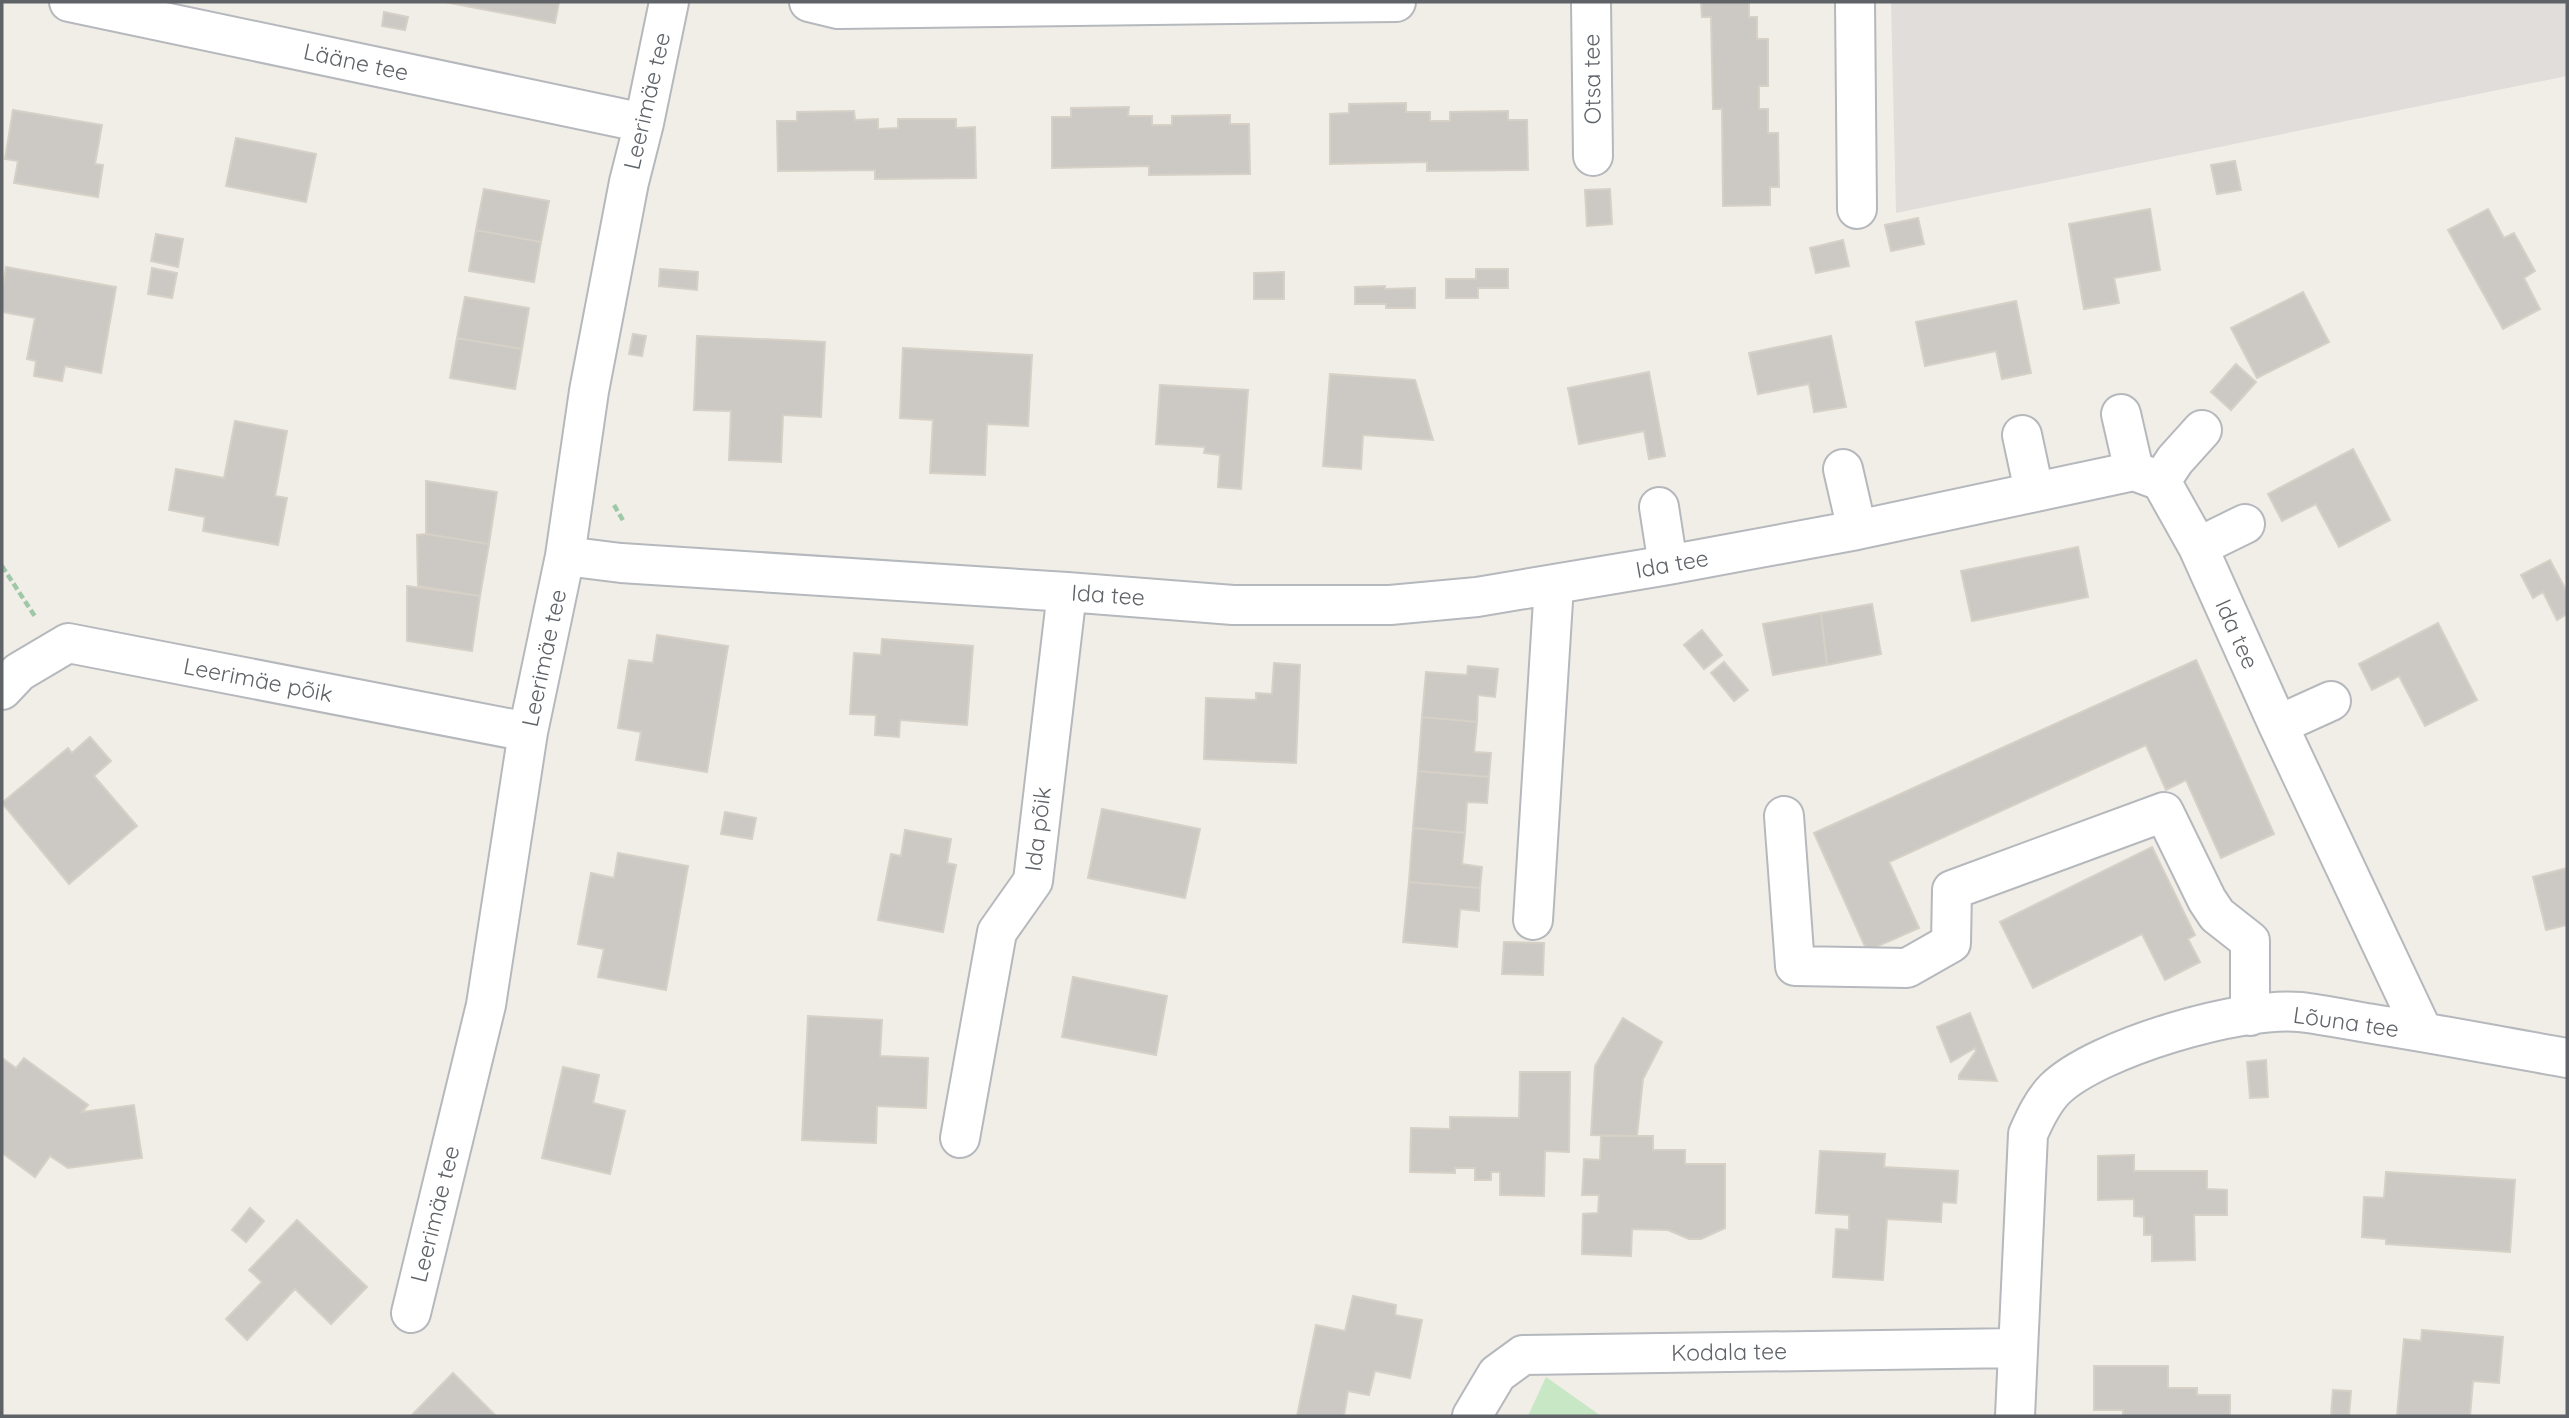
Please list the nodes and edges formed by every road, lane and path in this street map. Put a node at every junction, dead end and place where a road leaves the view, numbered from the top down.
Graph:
1 (69, 2) edge
2 (669, 2) edge
3 (809, 2) edge
4 (1396, 2) edge
5 (1591, 2) edge
6 (1855, 2) edge
7 (644, 123) junction
8 (1593, 156) dead end
9 (1857, 209) dead end
10 (2121, 414) dead end
11 (2202, 430) dead end
12 (2022, 435) dead end
13 (1843, 469) dead end
14 (2147, 476) junction
15 (2046, 498) junction
16 (1659, 507) dead end
17 (2245, 524) dead end
18 (1857, 530) junction
19 (2198, 547) junction
20 (565, 556) junction
21 (1668, 565) junction
22 (2, 566) edge
23 (1554, 585) junction
24 (1067, 592) junction
25 (61, 648) junction
26 (2, 690) edge
27 (2331, 701) dead end
28 (2278, 725) junction
29 (528, 733) junction
30 (1784, 816) dead end
31 (1533, 920) dead end
32 (2250, 1016) junction
33 (2423, 1032) junction
34 (2567, 1058) edge
35 (960, 1138) dead end
36 (411, 1313) dead end
37 (2017, 1348) junction
38 (1472, 1416) edge
39 (2015, 1416) edge

1 - 7 street, Lääne tee
2 - 7 street, Leerimäe tee
3 - 4 street
5 - 8 street, Otsa tee
6 - 9 street
7 - 20 street, Leerimäe tee
10 - 14 street
11 - 14 street
12 - 15 street
13 - 18 street
14 - 15 street, Ida tee
14 - 19 street, Ida tee
15 - 18 street, Ida tee
16 - 21 street
17 - 19 street
18 - 21 street, Ida tee
19 - 28 street, Ida tee
20 - 24 street, Ida tee
20 - 29 street, Leerimäe tee
21 - 23 street, Ida tee
22 - 25 path
23 - 24 street, Ida tee
23 - 31 street
24 - 35 street, Ida põik
25 - 26 street, Leerimäe põik
25 - 29 street, Leerimäe põik
27 - 28 street
28 - 33 street, Ida tee
29 - 36 street, Leerimäe tee
30 - 32 street
32 - 33 street, Lõuna tee
32 - 37 street, Lõuna tee
33 - 34 street, Lõuna tee
37 - 38 street, Kodala tee
37 - 39 street

